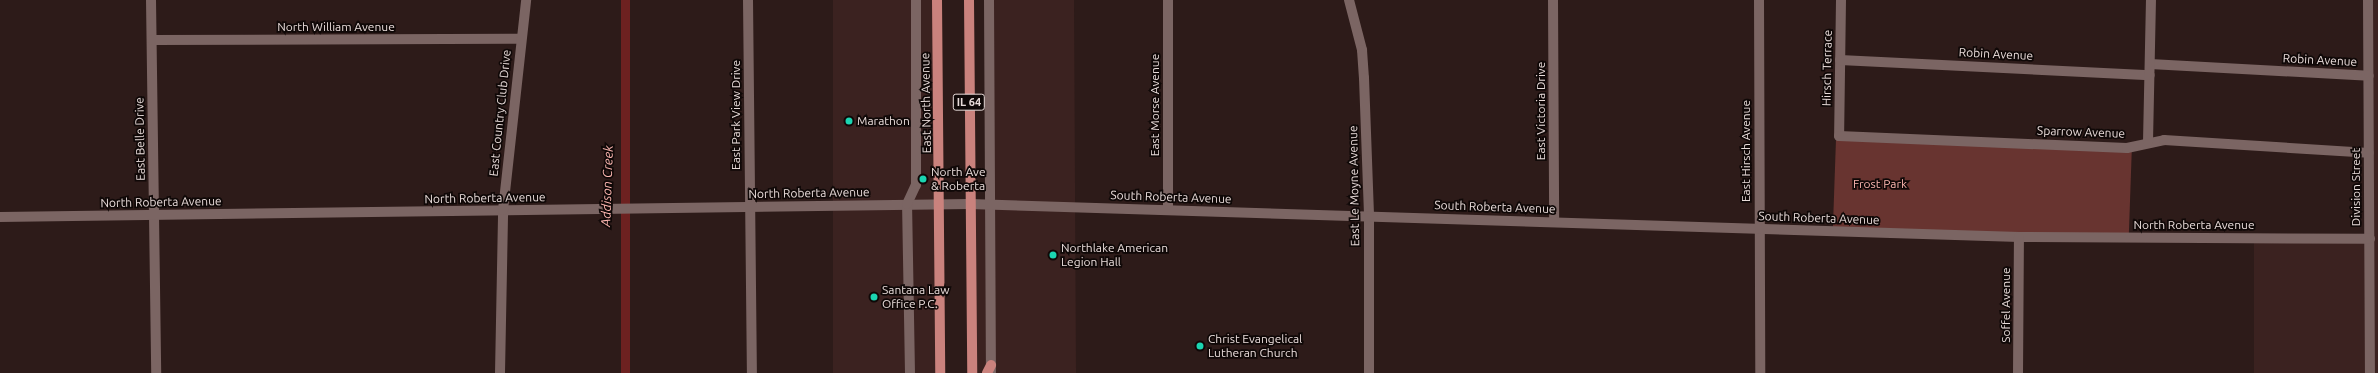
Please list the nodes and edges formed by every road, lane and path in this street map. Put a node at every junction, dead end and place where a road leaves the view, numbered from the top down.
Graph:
1 (152, 0) edge
2 (526, 0) edge
3 (748, 0) edge
4 (916, 0) edge
5 (937, 0) edge
6 (969, 0) edge
7 (973, 0) edge
8 (988, 0) edge
9 (1168, 0) edge
10 (1349, 0) edge
11 (1553, 0) edge
12 (1759, 0) edge
13 (1841, 0) edge
14 (2152, 0) edge
15 (2368, 0) edge
16 (969, 13) junction
17 (520, 39) junction
18 (152, 40) junction
19 (1840, 60) junction
20 (2150, 64) junction
21 (2150, 75) junction
22 (2369, 76) junction
23 (1840, 136) joint
24 (2148, 142) junction
25 (2369, 153) junction
26 (907, 204) junction
27 (940, 204) junction
28 (970, 204) junction
29 (990, 204) junction
30 (749, 207) junction
31 (503, 210) junction
32 (1168, 210) junction
33 (154, 215) junction
34 (1369, 216) junction
35 (0, 217) edge
36 (1554, 222) junction
37 (1759, 229) junction
38 (2019, 237) junction
39 (2370, 239) junction
40 (990, 370) edge
41 (156, 373) edge
42 (500, 373) edge
43 (752, 373) edge
44 (910, 373) edge
45 (940, 373) edge
46 (972, 373) edge
47 (1368, 373) edge
48 (1760, 373) edge
49 (2018, 373) edge
50 (2370, 373) edge

1 - 18 street, East Belle Drive
2 - 17 street, East Country Club Drive
3 - 30 street, East Park View Drive
4 - 26 street, East North Avenue
5 - 27 main road, East North Avenue / IL 64
6 - 16 main road, IL 64
7 - 16 main road
8 - 29 street
9 - 32 street, East Morse Avenue
10 - 34 street, East Le Moyne Avenue
11 - 36 street, East Victoria Drive
12 - 37 street, East Hirsch Avenue
13 - 19 street, Hirsch Terrace
14 - 20 street
15 - 22 street, Division Street
16 - 28 main road, IL 64
17 - 18 street, North William Avenue
17 - 31 street, East Country Club Drive
18 - 33 street, East Belle Drive
19 - 21 street, Robin Avenue
19 - 23 street, Hirsch Terrace
20 - 21 street
20 - 22 street, Robin Avenue
21 - 24 street
22 - 25 street, Division Street
23 - 24 street, Sparrow Avenue
24 - 25 street, Sparrow Avenue
25 - 39 street, Division Street
26 - 27 street, North Roberta Avenue
26 - 30 street, North Roberta Avenue
26 - 44 street
27 - 28 street, North Roberta Avenue
27 - 45 main road, East North Avenue / IL 64
28 - 29 street, South Roberta Avenue
28 - 46 main road, IL 64
29 - 32 street, South Roberta Avenue
29 - 40 street
30 - 31 street, North Roberta Avenue
30 - 43 street, East Park View Drive
31 - 33 street, North Roberta Avenue
31 - 42 street, East Country Club Drive
32 - 34 street, South Roberta Avenue
33 - 35 street, North Roberta Avenue
33 - 41 street, East Belle Drive
34 - 36 street, South Roberta Avenue
34 - 47 street, East Le Moyne Avenue
36 - 37 street, South Roberta Avenue
37 - 38 street, South Roberta Avenue
37 - 48 street, East Hirsch Avenue
38 - 39 street, North Roberta Avenue
38 - 49 street, Soffel Avenue
39 - 50 street, Division Street

